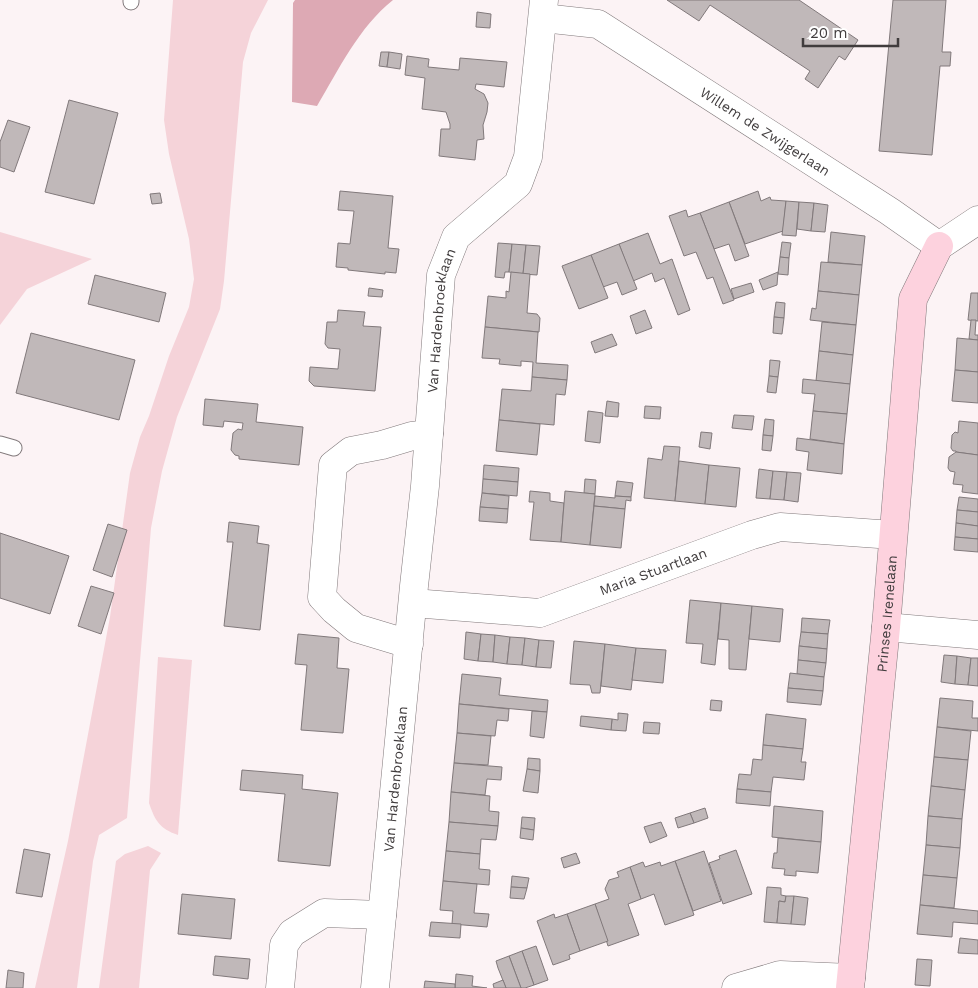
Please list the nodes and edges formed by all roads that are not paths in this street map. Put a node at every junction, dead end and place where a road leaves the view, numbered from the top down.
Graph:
1 (544, 9) edge
2 (978, 220) edge
3 (939, 246) junction
4 (429, 434) junction
5 (893, 535) junction
6 (413, 603) junction
7 (886, 627) junction
8 (978, 635) edge
9 (409, 644) junction
10 (382, 915) junction
11 (851, 983) edge
12 (280, 988) edge
13 (375, 988) edge
14 (736, 988) edge

1 - 3 street, Willem de Zwijgerlaan
1 - 4 street, Van Hardenbroeklaan
2 - 3 street
3 - 5 street, Prinses Irenelaan
4 - 6 street, Van Hardenbroeklaan
4 - 9 street
5 - 6 street, Maria Stuartlaan
5 - 7 street, Prinses Irenelaan
6 - 9 street, Van Hardenbroeklaan
7 - 8 street
7 - 11 street, Prinses Irenelaan
9 - 10 street, Van Hardenbroeklaan
10 - 12 street
10 - 13 street, Van Hardenbroeklaan
11 - 14 street

